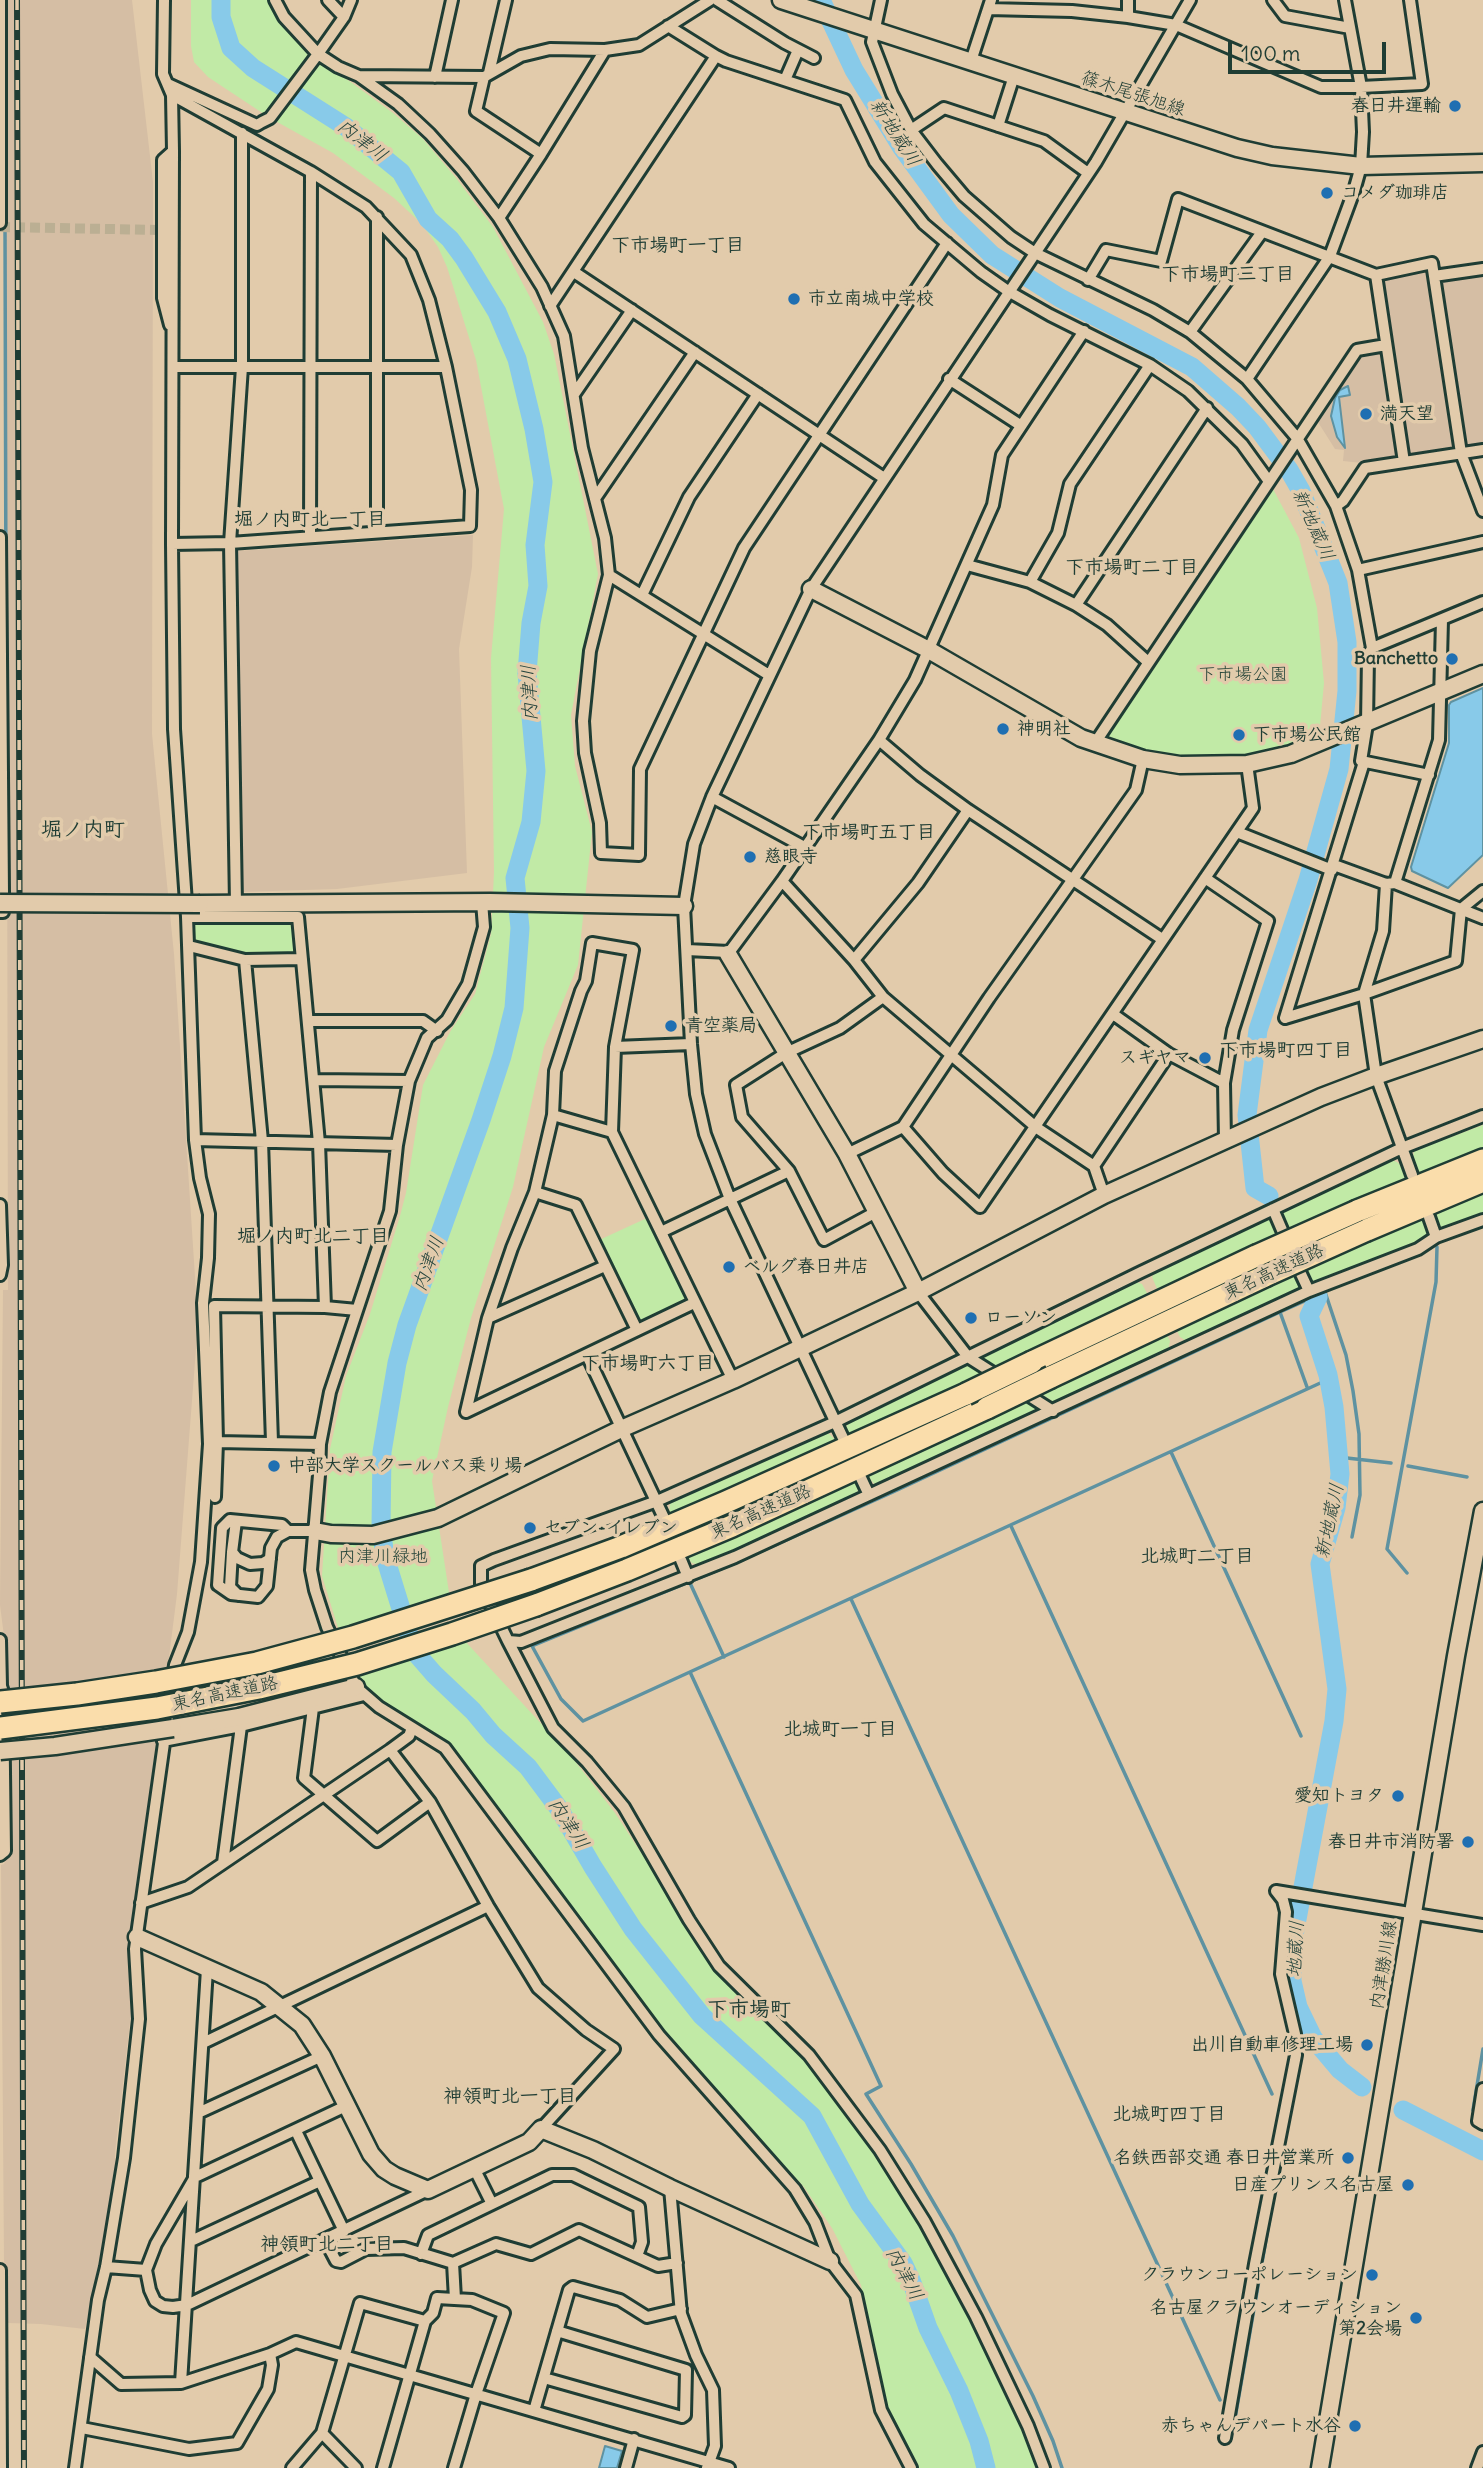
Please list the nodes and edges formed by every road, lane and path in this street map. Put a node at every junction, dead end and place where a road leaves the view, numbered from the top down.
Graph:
1 (1, 0) edge
2 (164, 0) edge
3 (275, 0) edge
4 (328, 0) edge
5 (351, 0) edge
6 (452, 0) edge
7 (506, 0) edge
8 (710, 0) edge
9 (717, 0) edge
10 (781, 0) edge
11 (881, 0) edge
12 (1128, 0) edge
13 (1190, 0) edge
14 (1273, 0) edge
15 (1345, 0) edge
16 (1410, 0) edge
17 (990, 5) edge
18 (344, 17) junction
19 (1129, 17) junction
20 (1176, 25) junction
21 (668, 26) junction
22 (870, 28) junction
23 (1350, 28) junction
24 (605, 50) junction
25 (798, 50) junction
26 (316, 56) junction
27 (716, 56) junction
28 (814, 58) dead end
29 (971, 61) junction
30 (1, 67) edge
31 (486, 75) junction
32 (359, 76) junction
33 (1014, 76) junction
34 (435, 77) junction
35 (785, 80) junction
36 (1361, 87) junction
37 (170, 90) junction
38 (1124, 111) junction
39 (998, 126) junction
40 (911, 130) junction
41 (242, 133) junction
42 (541, 154) junction
43 (1483, 163) edge
44 (1361, 166) junction
45 (311, 172) junction
46 (1088, 173) junction
47 (377, 217) junction
48 (499, 218) junction
49 (0, 223) edge
50 (1262, 232) junction
51 (947, 243) junction
52 (1033, 256) junction
53 (1330, 256) junction
54 (1483, 269) edge
55 (574, 271) junction
56 (1376, 275) junction
57 (1434, 276) junction
58 (1088, 280) junction
59 (1010, 289) junction
60 (550, 306) junction
61 (632, 310) junction
62 (1084, 331) junction
63 (1190, 332) junction
64 (1386, 345) junction
65 (695, 352) junction
66 (1150, 365) junction
67 (173, 367) junction
68 (242, 367) junction
69 (309, 367) junction
70 (377, 367) junction
71 (446, 367) junction
72 (950, 379) junction
73 (1248, 379) junction
74 (575, 394) junction
75 (758, 394) junction
76 (1207, 408) junction
77 (1020, 425) junction
78 (820, 434) junction
79 (1295, 441) junction
80 (1483, 450) edge
81 (1461, 453) junction
82 (1404, 462) junction
83 (884, 478) junction
84 (1270, 478) junction
85 (596, 497) junction
86 (1336, 506) junction
87 (1483, 511) edge
88 (377, 532) junction
89 (0, 537) edge
90 (310, 537) junction
91 (1483, 542) edge
92 (230, 543) junction
93 (172, 544) junction
94 (967, 565) junction
95 (1357, 570) junction
96 (609, 575) junction
97 (1030, 582) junction
98 (811, 589) junction
99 (642, 595) junction
100 (1483, 602) edge
101 (1076, 605) junction
102 (1442, 620) junction
103 (703, 634) junction
104 (1372, 648) junction
105 (927, 649) junction
106 (1148, 662) junction
107 (1, 674) edge
108 (769, 674) junction
109 (1483, 674) edge
110 (1440, 691) junction
111 (1365, 725) junction
112 (879, 740) junction
113 (1095, 743) junction
114 (1143, 758) junction
115 (1364, 762) junction
116 (1247, 764) junction
117 (1429, 775) junction
118 (712, 797) junction
119 (968, 810) junction
120 (1237, 832) junction
121 (1, 834) edge
122 (806, 848) junction
123 (1333, 868) junction
124 (1205, 878) junction
125 (1074, 880) junction
126 (782, 881) junction
127 (1390, 883) junction
128 (1483, 891) edge
129 (486, 902) junction
130 (0, 903) edge
131 (236, 904) junction
132 (684, 905) junction
133 (1461, 909) junction
134 (0, 912) edge
135 (187, 917) junction
136 (1483, 918) edge
137 (1162, 939) junction
138 (189, 946) junction
139 (687, 950) junction
140 (729, 953) junction
141 (302, 959) junction
142 (245, 960) junction
143 (854, 960) junction
144 (1364, 994) junction
145 (883, 996) junction
146 (1113, 1014) junction
147 (309, 1021) junction
148 (436, 1031) junction
149 (1483, 1039) edge
150 (691, 1044) junction
151 (615, 1047) junction
152 (786, 1053) junction
153 (950, 1053) junction
154 (1169, 1054) junction
155 (1376, 1076) junction
156 (314, 1080) junction
157 (410, 1081) junction
158 (1224, 1083) junction
159 (553, 1115) junction
160 (1483, 1116) edge
161 (903, 1127) junction
162 (1037, 1128) junction
163 (612, 1132) junction
164 (195, 1139) junction
165 (1228, 1139) junction
166 (262, 1141) junction
167 (319, 1143) junction
168 (397, 1145) junction
169 (1402, 1148) junction
170 (847, 1154) junction
171 (1483, 1160) edge
172 (1094, 1166) junction
173 (789, 1171) junction
174 (1412, 1175) dead end
175 (1483, 1181) edge
176 (536, 1192) junction
177 (1104, 1195) junction
178 (730, 1199) junction
179 (0, 1205) edge
180 (1273, 1209) junction
181 (876, 1212) junction
182 (1429, 1217) dead end
183 (1483, 1220) edge
184 (1362, 1221) junction
185 (661, 1232) junction
186 (1436, 1237) junction
187 (605, 1266) junction
188 (0, 1275) edge
189 (918, 1292) junction
190 (1309, 1292) junction
191 (694, 1303) junction
192 (268, 1307) junction
193 (325, 1307) junction
194 (357, 1310) junction
195 (488, 1318) junction
196 (637, 1331) junction
197 (801, 1348) junction
198 (587, 1355) junction
199 (968, 1357) junction
200 (733, 1380) junction
201 (1053, 1410) junction
202 (835, 1422) junction
203 (621, 1429) junction
204 (843, 1438) dead end
205 (217, 1442) junction
206 (272, 1442) junction
207 (320, 1444) junction
208 (861, 1478) dead end
209 (869, 1495) junction
210 (215, 1497) dead end
211 (657, 1501) junction
212 (1483, 1511) edge
213 (664, 1518) dead end
214 (236, 1521) junction
215 (288, 1531) junction
216 (323, 1532) junction
217 (232, 1552) junction
218 (270, 1559) junction
219 (681, 1560) dead end
220 (688, 1577) junction
221 (238, 1595) junction
222 (0, 1640) edge
223 (508, 1641) junction
224 (0, 1691) edge
225 (360, 1691) junction
226 (313, 1708) junction
227 (242, 1726) junction
228 (412, 1728) junction
229 (168, 1734) junction
230 (1, 1740) edge
231 (390, 1750) junction
232 (323, 1795) junction
233 (430, 1802) junction
234 (0, 1855) edge
235 (223, 1863) junction
236 (142, 1903) junction
237 (488, 1906) junction
238 (1412, 1914) junction
239 (1483, 1926) edge
240 (137, 1937) junction
241 (207, 1969) junction
242 (281, 2007) junction
243 (202, 2043) junction
244 (322, 2056) junction
245 (1483, 2089) edge
246 (348, 2105) junction
247 (198, 2112) junction
248 (1483, 2124) edge
249 (541, 2129) junction
250 (296, 2131) junction
251 (474, 2168) junction
252 (195, 2177) junction
253 (320, 2181) junction
254 (670, 2188) junction
255 (428, 2190) junction
256 (492, 2204) junction
257 (344, 2231) junction
258 (325, 2240) junction
259 (191, 2241) junction
260 (421, 2254) junction
261 (637, 2256) junction
262 (830, 2261) junction
263 (453, 2263) junction
264 (677, 2263) junction
265 (106, 2267) junction
266 (0, 2270) edge
267 (146, 2270) junction
268 (455, 2299) junction
269 (187, 2305) junction
270 (681, 2309) junction
271 (425, 2321) junction
272 (557, 2331) junction
273 (0, 2332) edge
274 (270, 2354) junction
275 (345, 2356) junction
276 (90, 2357) junction
277 (410, 2376) junction
278 (544, 2378) junction
279 (181, 2383) junction
280 (476, 2394) junction
281 (534, 2411) junction
282 (82, 2428) junction
283 (322, 2433) junction
284 (1225, 2438) dead end
285 (634, 2440) junction
286 (1483, 2452) edge
287 (708, 2465) edge
288 (1, 2468) edge
289 (75, 2468) edge
290 (292, 2468) edge
291 (356, 2468) edge
292 (383, 2468) edge
293 (454, 2468) edge
294 (626, 2468) edge
295 (729, 2468) edge
296 (911, 2468) edge
297 (1044, 2468) edge
298 (1320, 2468) edge
299 (1478, 2468) edge

1 - 30 street
2 - 37 street
3 - 26 street
4 - 18 street
5 - 18 street
6 - 34 street
7 - 31 street
8 - 21 street
9 - 25 street
10 - 22 street, 篠木尾張旭線
11 - 22 street
12 - 19 street
13 - 20 street
14 - 23 street
15 - 23 street
16 - 36 street
17 - 19 street
17 - 29 street
18 - 26 street
19 - 20 street
20 - 36 street
20 - 38 street
21 - 24 street
21 - 27 street
22 - 29 street, 篠木尾張旭線
22 - 40 street
23 - 36 street
24 - 31 street
24 - 42 street
25 - 28 street
25 - 35 street
26 - 32 street
26 - 37 street
27 - 35 street
27 - 55 street
29 - 33 street, 篠木尾張旭線
30 - 49 street
31 - 34 street
31 - 42 street
32 - 34 street
32 - 48 street
33 - 38 street, 篠木尾張旭線
33 - 39 street
35 - 51 street
36 - 44 street
37 - 41 street
37 - 67 street
38 - 44 street, 篠木尾張旭線
38 - 46 street
39 - 40 street
39 - 46 street
40 - 52 street
41 - 45 street
41 - 68 street
42 - 48 street
43 - 44 street, 篠木尾張旭線
44 - 53 street
45 - 47 street
45 - 69 street
46 - 52 street
47 - 70 street
47 - 71 street
48 - 60 street
50 - 53 street
50 - 58 street
50 - 63 street
51 - 59 street
51 - 78 street
52 - 58 street
52 - 59 street
53 - 56 street
53 - 73 street
54 - 57 street
55 - 60 street
55 - 61 street
56 - 57 street
56 - 64 street
57 - 81 street
58 - 63 street
59 - 62 street
59 - 72 street
60 - 74 street
61 - 65 street
61 - 74 street
62 - 66 street
62 - 77 street
63 - 73 street
64 - 79 street
64 - 82 street
65 - 75 street
65 - 85 street
66 - 76 street
66 - 97 street
67 - 68 street
67 - 93 street
68 - 69 street
68 - 92 street
69 - 70 street
69 - 90 street
70 - 71 street
70 - 88 street
71 - 88 street
72 - 77 street
72 - 83 street
73 - 79 street
74 - 85 street
75 - 78 street
75 - 99 street
76 - 84 street
76 - 101 street
77 - 94 street
78 - 83 street
78 - 103 street
79 - 84 street
79 - 86 street
80 - 81 street
81 - 82 street
81 - 87 street
82 - 86 street
83 - 98 street
84 - 106 street
85 - 96 street
86 - 95 street
88 - 90 street
89 - 107 street
90 - 92 street
91 - 95 street
92 - 93 street
92 - 131 street
93 - 135 street
94 - 97 street
94 - 105 street
95 - 104 street
96 - 99 street
96 - 103 street
97 - 101 street
98 - 105 street
98 - 108 street
99 - 103 street
100 - 102 street
101 - 106 street
102 - 104 street
102 - 110 street
103 - 108 street
104 - 111 street
105 - 112 street
105 - 113 street
106 - 113 street
107 - 121 street
108 - 118 street
109 - 110 street
110 - 111 street
110 - 117 street
111 - 115 street
111 - 116 street
112 - 119 street
112 - 122 street
113 - 114 street
114 - 116 street
114 - 125 street
115 - 117 street
115 - 123 street
116 - 120 street
117 - 127 street
118 - 122 street
118 - 132 street
119 - 125 street
119 - 143 street
120 - 123 street
120 - 124 street
121 - 134 street
122 - 126 street
123 - 127 street
123 - 144 street
124 - 137 street
124 - 158 street
125 - 137 street
125 - 153 street
126 - 140 street
126 - 143 street
127 - 133 street
127 - 144 street
128 - 133 street
129 - 131 street
129 - 132 street
129 - 148 street
130 - 131 street, bridge
132 - 139 street
133 - 136 street
133 - 144 street
135 - 138 street
135 - 141 street
137 - 146 street
138 - 142 street
138 - 164 street
139 - 140 street
139 - 150 street
140 - 152 street
141 - 142 street
141 - 147 street
142 - 166 street
143 - 145 street
144 - 155 street
145 - 152 street
145 - 153 street
146 - 154 street
146 - 162 street
147 - 148 street
147 - 156 street
148 - 157 street
149 - 155 street
150 - 151 street
150 - 178 street
151 - 159 street
151 - 163 street
152 - 170 street
152 - 173 street
153 - 161 street
153 - 162 street
154 - 158 street
154 - 172 street
155 - 165 street
155 - 169 street
156 - 157 street
156 - 167 street
157 - 168 street
158 - 165 street
159 - 163 street
159 - 176 street
160 - 169 street
161 - 162 street
161 - 170 street
162 - 172 street
163 - 185 street
164 - 166 street
164 - 229 street
165 - 177 street
166 - 167 street
166 - 192 street
167 - 168 street
167 - 193 street
168 - 194 street
169 - 174 street
169 - 180 street
170 - 181 street
171 - 184 highway, 東名高速道路
172 - 177 street
173 - 178 street
173 - 181 street
175 - 184 highway, 東名高速道路
176 - 187 street
176 - 195 street
177 - 189 street
178 - 185 street
178 - 197 street
179 - 188 street
180 - 190 street
180 - 199 street
181 - 189 street
182 - 186 street
183 - 186 street
184 - 224 highway, 東名高速道路, bridge
184 - 230 highway, 東名高速道路, bridge
185 - 191 street
186 - 190 street
187 - 195 street
187 - 196 street
189 - 197 street
189 - 199 street
190 - 201 street
191 - 196 street
191 - 200 street
192 - 193 street
192 - 205 street
192 - 206 street
193 - 194 street
194 - 207 street
195 - 198 street
196 - 198 street
197 - 200 street
197 - 202 street
198 - 203 street
199 - 201 street
199 - 202 street
200 - 203 street
201 - 209 street
202 - 204 street
202 - 211 street
203 - 211 street
203 - 216 street
205 - 206 street
205 - 210 street
206 - 207 street
207 - 216 street
208 - 209 street
209 - 220 street
211 - 213 street
211 - 223 street
212 - 238 street, 内津勝川線
214 - 215 street
214 - 217 street
214 - 221 street
215 - 216 street
215 - 218 street
216 - 225 street
217 - 218 street
217 - 221 street
218 - 221 street
219 - 220 street
220 - 223 street
222 - 224 street
223 - 297 street
224 - 230 street
225 - 226 street
225 - 228 street
225 - 229 street
226 - 227 street
226 - 232 street
227 - 229 street
227 - 235 street
228 - 231 street
228 - 262 street
229 - 230 street, bridge
229 - 236 street
230 - 234 street
231 - 232 street
231 - 233 street
232 - 233 street
232 - 235 street
233 - 237 street
235 - 236 street
236 - 240 street
237 - 242 street
237 - 249 street
238 - 239 street
238 - 284 street
238 - 298 street, 内津勝川線
240 - 241 street
240 - 265 street
241 - 242 street
241 - 243 street
242 - 243 street
242 - 244 street
243 - 247 street
244 - 246 street
244 - 247 street
245 - 248 street
246 - 250 street
246 - 255 street
247 - 252 street
249 - 251 street
249 - 254 street
250 - 252 street
250 - 253 street
251 - 255 street
251 - 256 street
252 - 259 street
252 - 267 street
253 - 257 street
253 - 259 street
254 - 262 street
254 - 264 street
255 - 257 street
256 - 260 street
256 - 261 street
257 - 258 street
258 - 260 street
258 - 269 street
259 - 269 street
260 - 263 street
261 - 263 street
261 - 264 street
262 - 296 street
263 - 268 street
264 - 270 street
265 - 267 street
265 - 276 street
266 - 273 street
267 - 269 street
268 - 271 street
268 - 280 street
269 - 279 street
270 - 272 street
270 - 287 street
271 - 275 street
271 - 277 street
272 - 278 street
272 - 278 street
273 - 288 street
274 - 275 street
274 - 279 street
274 - 282 street
275 - 277 street
275 - 283 street
276 - 279 street
276 - 282 street
277 - 280 street
277 - 292 street
278 - 281 street
280 - 281 street
280 - 293 street
281 - 285 street
282 - 289 street
283 - 290 street
283 - 291 street
285 - 287 street
285 - 294 street
286 - 299 street
287 - 295 street

